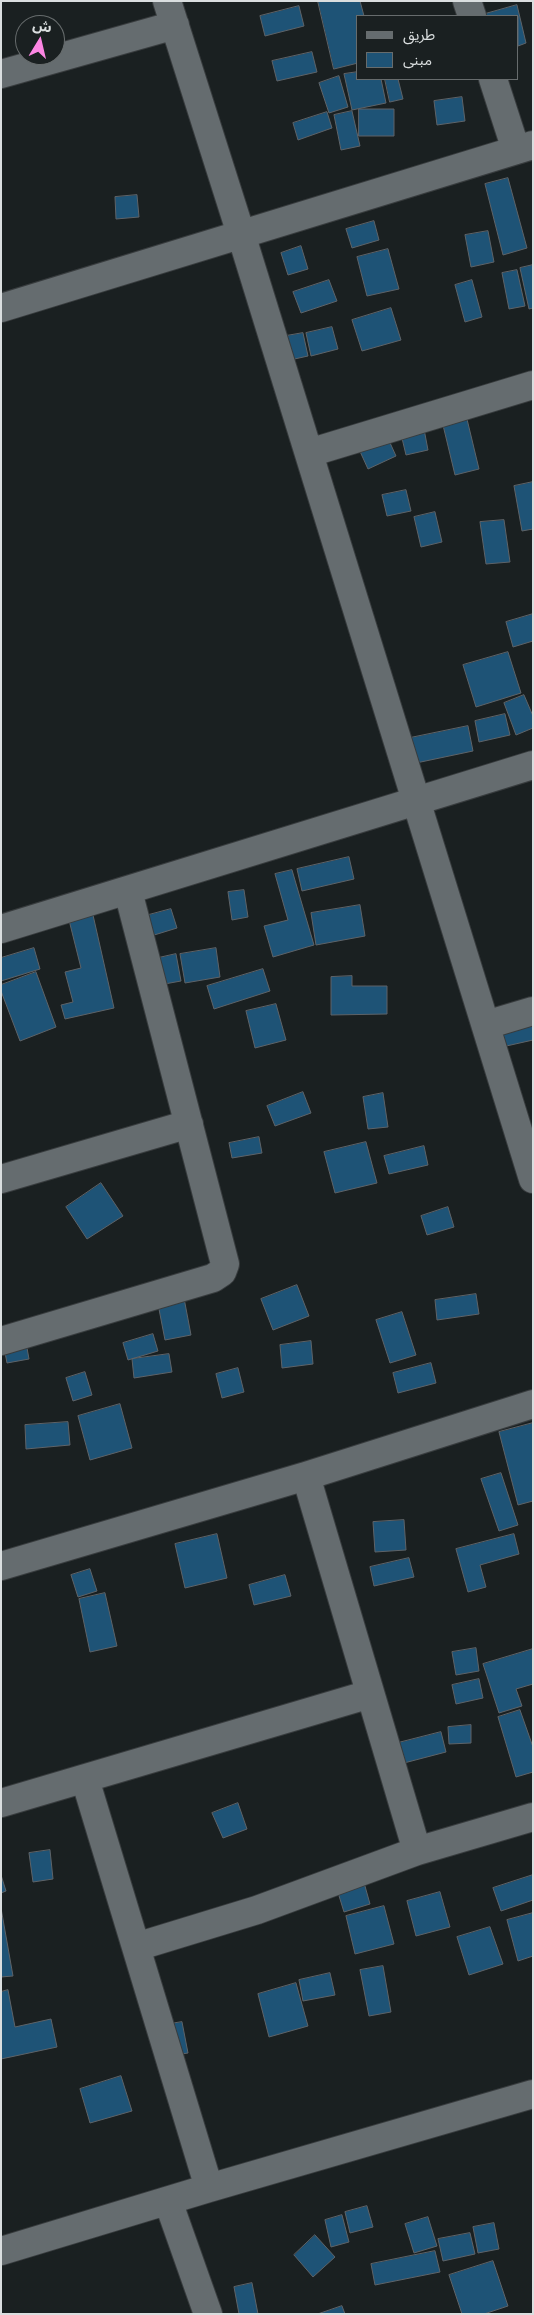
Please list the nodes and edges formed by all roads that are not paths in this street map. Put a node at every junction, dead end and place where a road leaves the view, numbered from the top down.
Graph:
1 (467, 1) edge
2 (171, 13) edge
3 (472, 15) edge
4 (1, 74) edge
5 (492, 80) edge
6 (524, 147) edge
7 (241, 234) junction
8 (1, 308) edge
9 (533, 385) edge
10 (309, 453) junction
11 (533, 765) edge
12 (415, 800) junction
13 (128, 891) junction
14 (1, 929) edge
15 (533, 1011) edge
16 (486, 1025) junction
17 (188, 1124) junction
18 (1, 1179) edge
19 (533, 1179) edge
20 (1, 1342) edge
21 (533, 1404) edge
22 (306, 1476) junction
23 (1, 1565) edge
24 (370, 1694) junction
25 (85, 1779) junction
26 (1, 1804) edge
27 (533, 1817) edge
28 (417, 1852) junction
29 (136, 1947) junction
30 (533, 2094) edge
31 (209, 2188) junction
32 (168, 2201) junction
33 (1, 2251) edge
34 (208, 2314) edge

1 - 3 street
2 - 4 street
2 - 7 street
5 - 6 street
6 - 7 street
7 - 8 street
7 - 10 street
9 - 10 street
10 - 12 street
11 - 12 street
12 - 13 street
12 - 16 street
13 - 14 street
13 - 17 street
15 - 16 street
16 - 19 street
17 - 18 street
17 - 20 street
21 - 22 street
22 - 23 street
22 - 24 street
24 - 25 street
24 - 28 street
25 - 26 street
25 - 29 street
27 - 28 street
28 - 29 street
29 - 31 street
30 - 31 street
31 - 32 street
32 - 33 street
32 - 34 street

